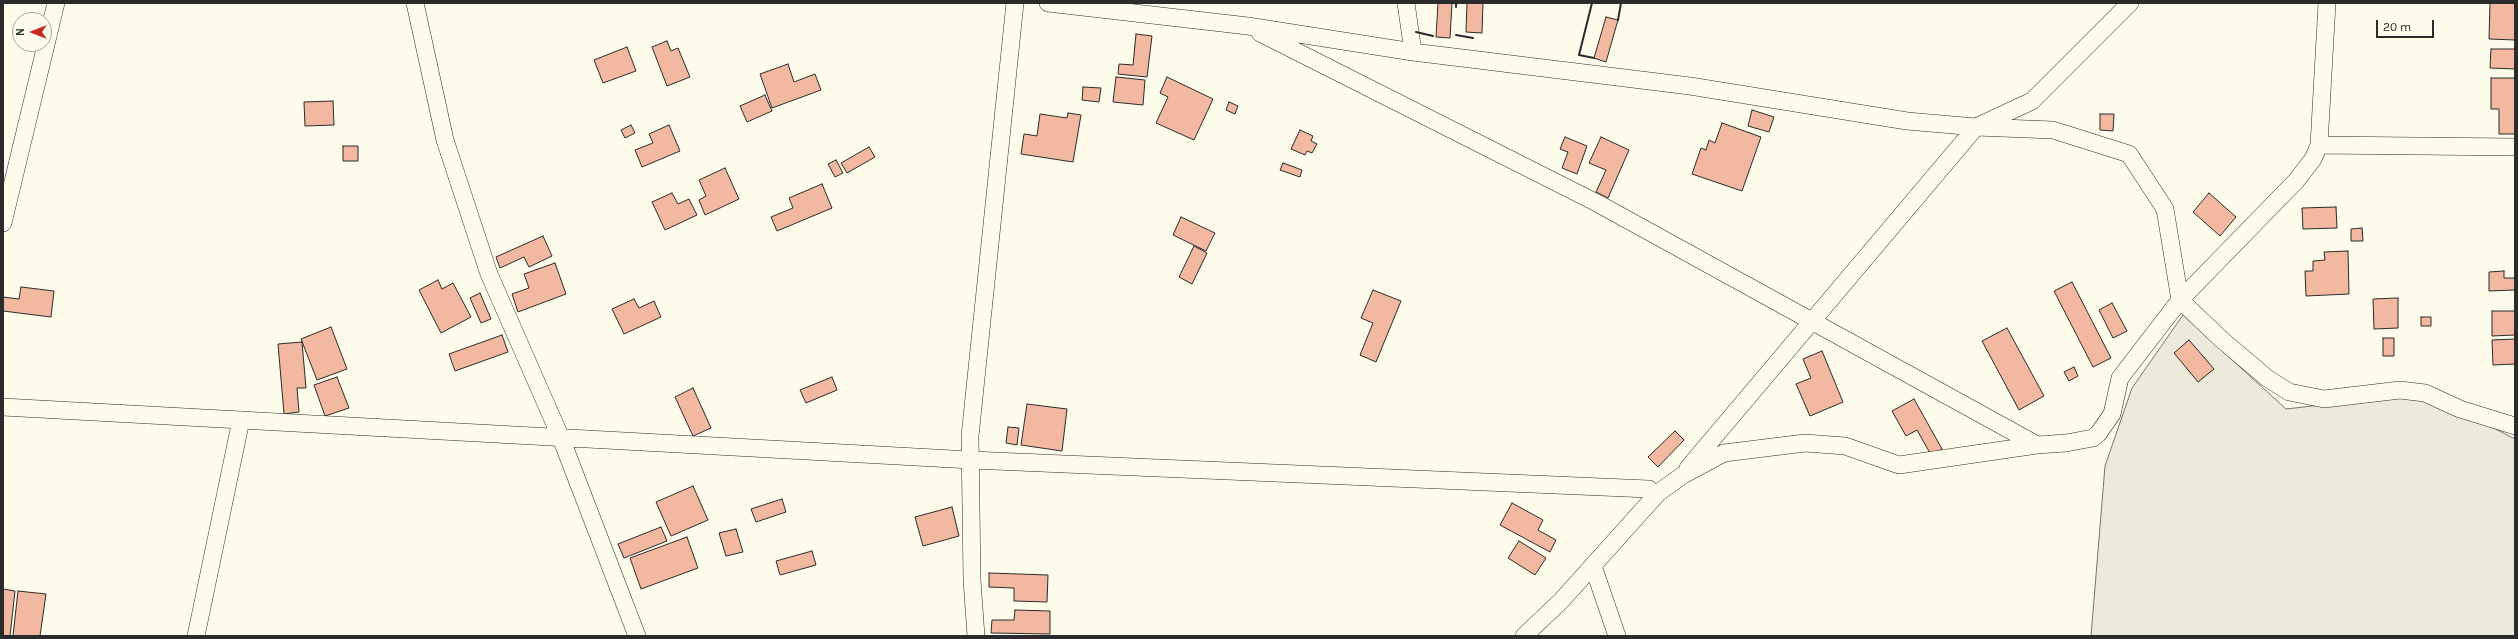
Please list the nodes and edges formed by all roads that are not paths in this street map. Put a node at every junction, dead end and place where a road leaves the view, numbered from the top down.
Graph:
1 (56, 3) edge
2 (416, 3) edge
3 (1015, 3) edge
4 (1048, 3) edge
5 (1406, 3) edge
6 (2130, 3) edge
7 (2327, 3) edge
8 (1248, 26) junction
9 (1413, 52) junction
10 (1976, 127) junction
11 (2319, 145) junction
12 (2515, 147) edge
13 (3, 223) edge
14 (2180, 300) junction
15 (1813, 321) junction
16 (3, 407) edge
17 (241, 420) junction
18 (2515, 426) edge
19 (561, 438) junction
20 (2036, 445) junction
21 (971, 460) junction
22 (1683, 475) junction
23 (1649, 489) dead end
24 (1593, 566) junction
25 (196, 636) edge
26 (637, 636) edge
27 (976, 636) edge
28 (1524, 636) edge
29 (1617, 636) edge

1 - 13 street
2 - 19 street
3 - 21 street
4 - 8 street
5 - 9 street
6 - 10 street
7 - 11 street
8 - 9 street
8 - 15 street
9 - 10 street
10 - 14 street
10 - 15 street
11 - 12 street
11 - 14 street
14 - 18 street
14 - 20 street
15 - 20 street
15 - 22 street
16 - 17 street
17 - 19 street
17 - 25 street
19 - 21 street
19 - 26 street
20 - 22 street
21 - 23 street
21 - 27 street
22 - 24 street
24 - 28 street
24 - 29 street

